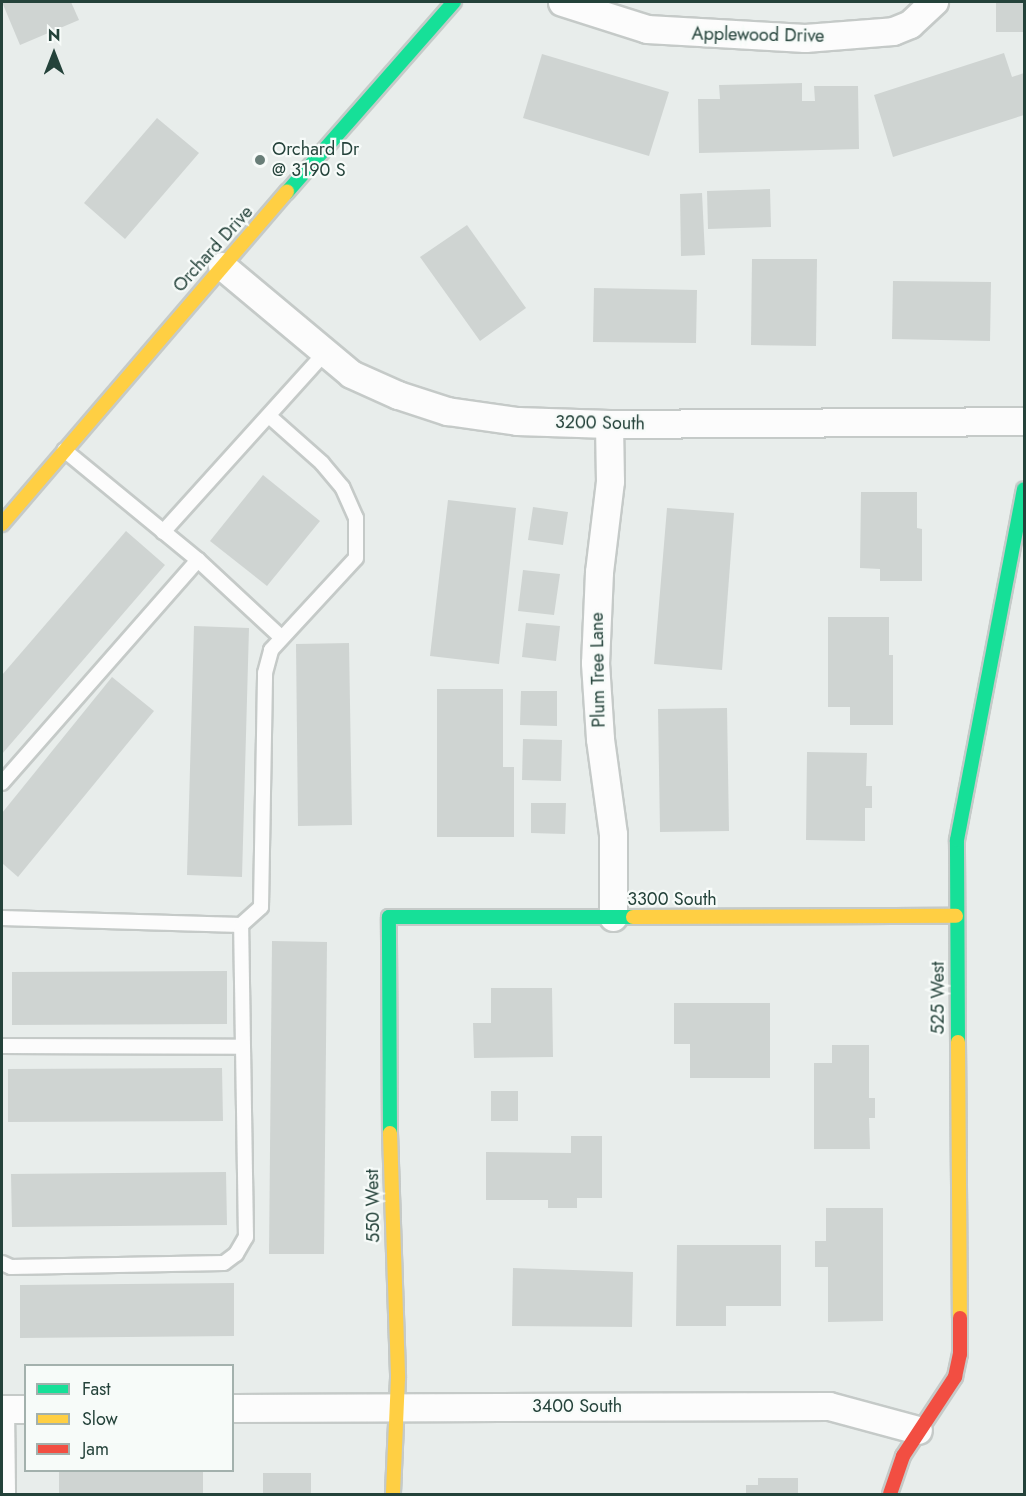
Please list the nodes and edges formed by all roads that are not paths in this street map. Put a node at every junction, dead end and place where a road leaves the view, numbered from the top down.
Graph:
1 (454, 2) edge
2 (933, 2) edge
3 (571, 3) edge
4 (222, 266) junction
5 (324, 354) junction
6 (269, 416) junction
7 (1024, 421) edge
8 (609, 424) junction
9 (64, 450) junction
10 (1024, 489) edge
11 (2, 524) edge
12 (163, 532) junction
13 (198, 560) junction
14 (281, 637) junction
15 (2, 783) edge
16 (956, 916) junction
17 (389, 917) joint
18 (613, 917) junction
19 (2, 918) edge
20 (241, 925) junction
21 (2, 1046) edge
22 (243, 1047) junction
23 (2, 1263) edge
24 (396, 1407) junction
25 (234, 1408) edge
26 (11, 1409) edge
27 (918, 1431) junction
28 (8, 1494) edge
29 (393, 1494) edge
30 (890, 1494) edge

1 - 4 street, Orchard Drive
2 - 3 street, Applewood Drive
4 - 5 street, 3200 South
4 - 9 street, Orchard Drive
5 - 6 lane
5 - 8 street, 3200 South
6 - 12 lane
6 - 14 lane
7 - 8 street, 3200 South
8 - 18 street, Plum Tree Lane
9 - 11 street, Orchard Drive
9 - 12 lane
10 - 16 street, 525 West
12 - 13 lane
13 - 14 lane
13 - 15 lane
14 - 20 lane
16 - 18 street, 3300 South
16 - 27 street, 525 West
17 - 18 street, 3300 South
17 - 24 street, 550 West
19 - 20 lane
20 - 22 lane
21 - 22 lane
22 - 23 lane
24 - 25 street, 3400 South
24 - 27 street, 3400 South
24 - 29 street, 550 West
26 - 28 lane
27 - 30 street, 525 West

